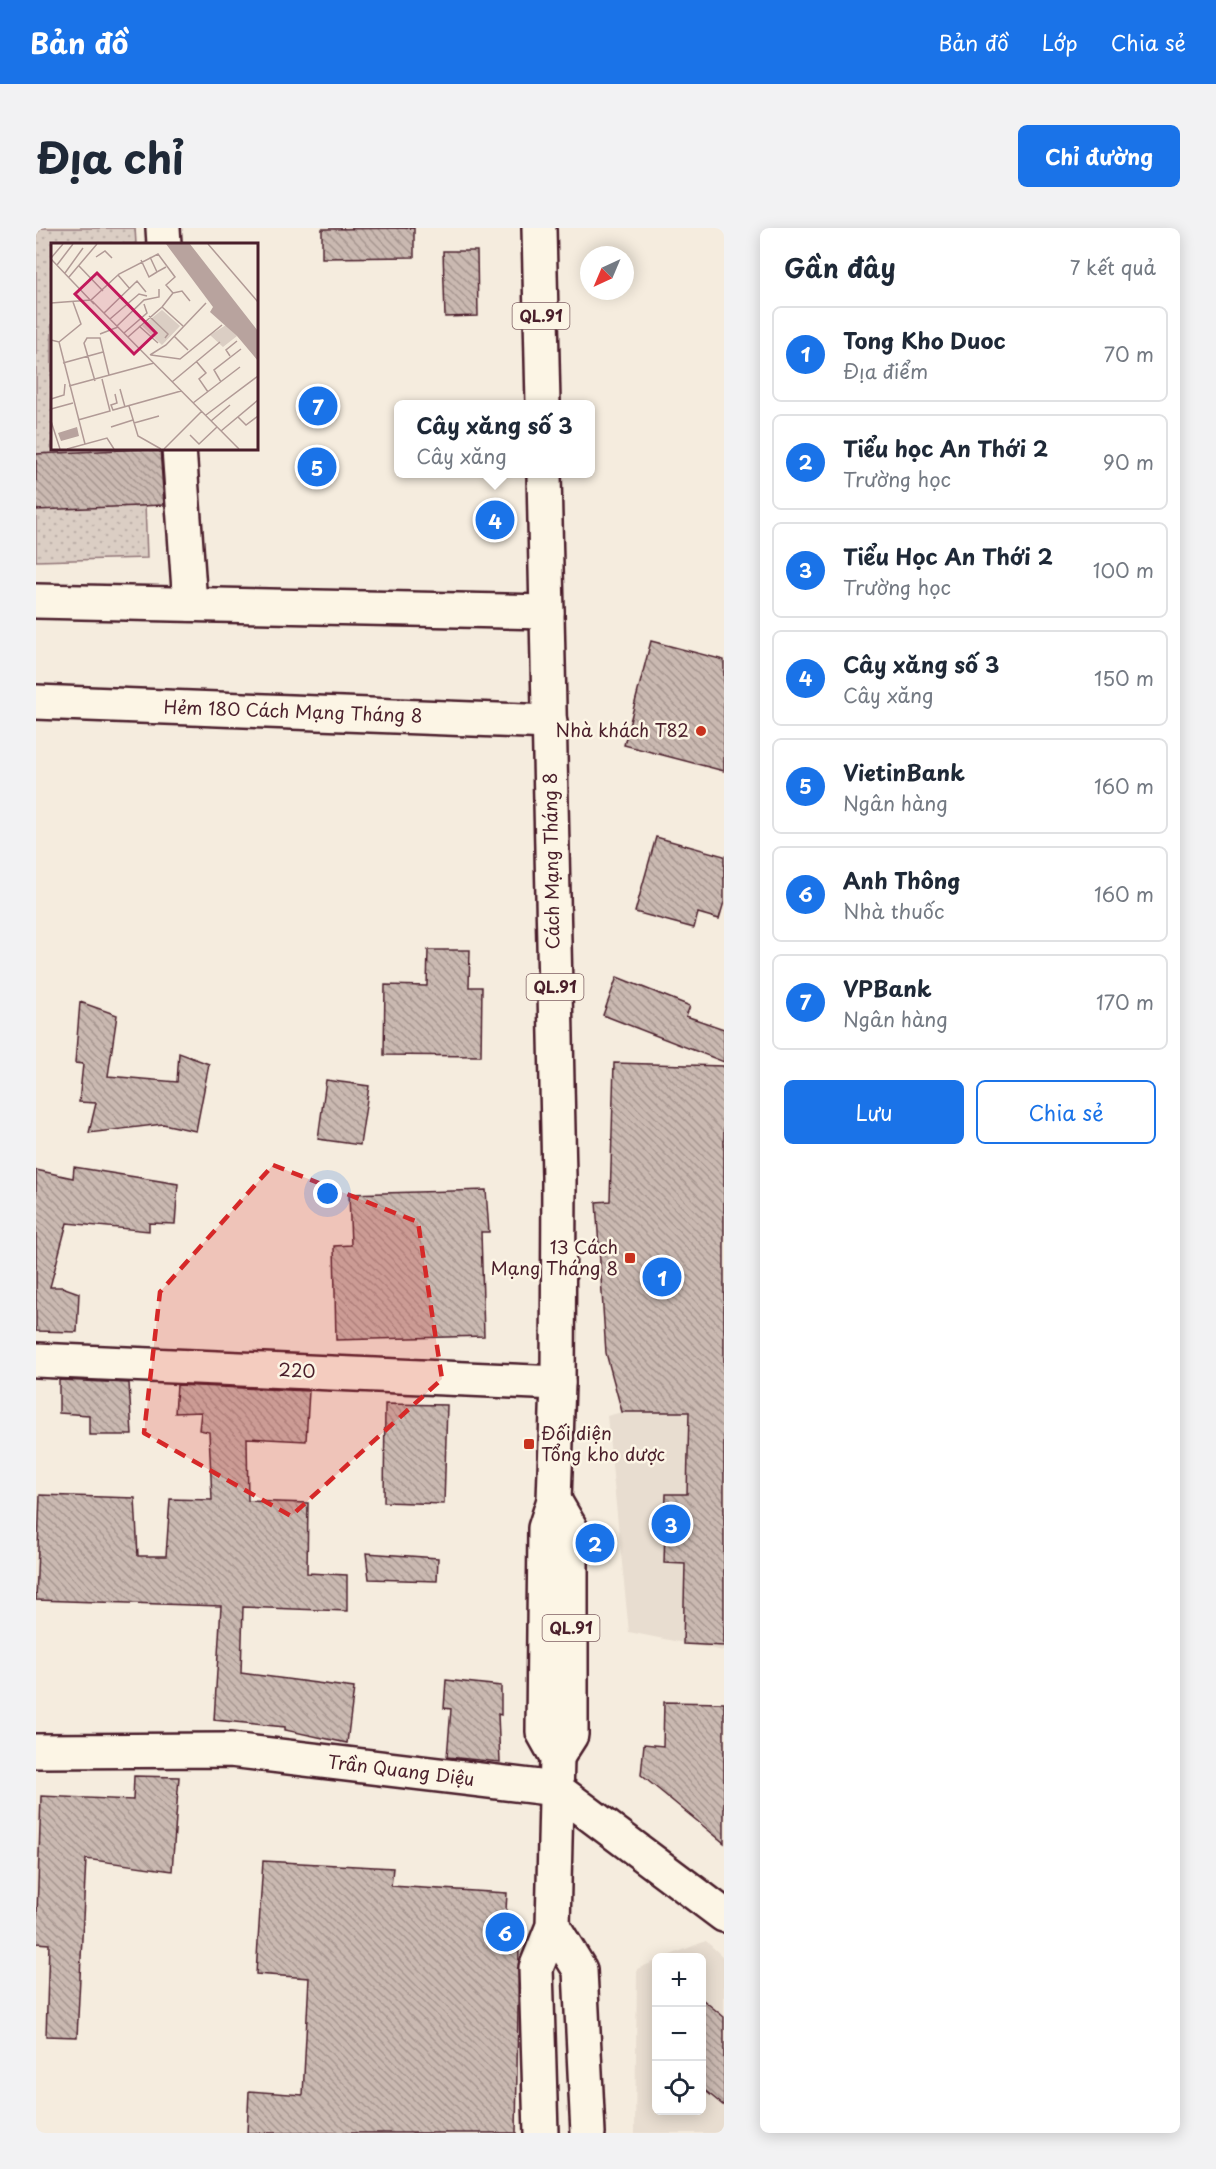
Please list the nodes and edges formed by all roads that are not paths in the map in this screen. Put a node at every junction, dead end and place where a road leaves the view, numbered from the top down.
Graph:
1 (163, 228) edge
2 (540, 228) edge
3 (164, 243) edge
4 (543, 400) edge
5 (179, 450) edge
6 (544, 478) edge
7 (36, 601) edge
8 (190, 604) junction
9 (547, 612) junction
10 (36, 702) edge
11 (550, 722) junction
12 (36, 1360) edge
13 (558, 1383) junction
14 (36, 1751) edge
15 (556, 1789) junction
16 (724, 1915) edge
17 (553, 1926) junction
18 (541, 2133) edge
19 (588, 2133) edge

1 - 3 main road
2 - 4 main road, QL.91
5 - 8 main road
6 - 9 main road, Cách Mạng Tháng 8 / QL.91
7 - 8 main road
8 - 9 main road
9 - 11 main road, Cách Mạng Tháng 8 / QL.91
10 - 11 main road, Hẻm 180 Cách Mạng Tháng 8
11 - 13 main road, Cách Mạng Tháng 8 / QL.91
12 - 13 main road, 220
13 - 15 main road, Cách Mạng Tháng 8 / QL.91
14 - 15 main road, Trần Quang Diệu
15 - 16 main road
15 - 17 main road, Cách Mạng Tháng 8 / QL.91
17 - 18 main road, Cách Mạng Tháng 8 / QL.91
17 - 19 main road

